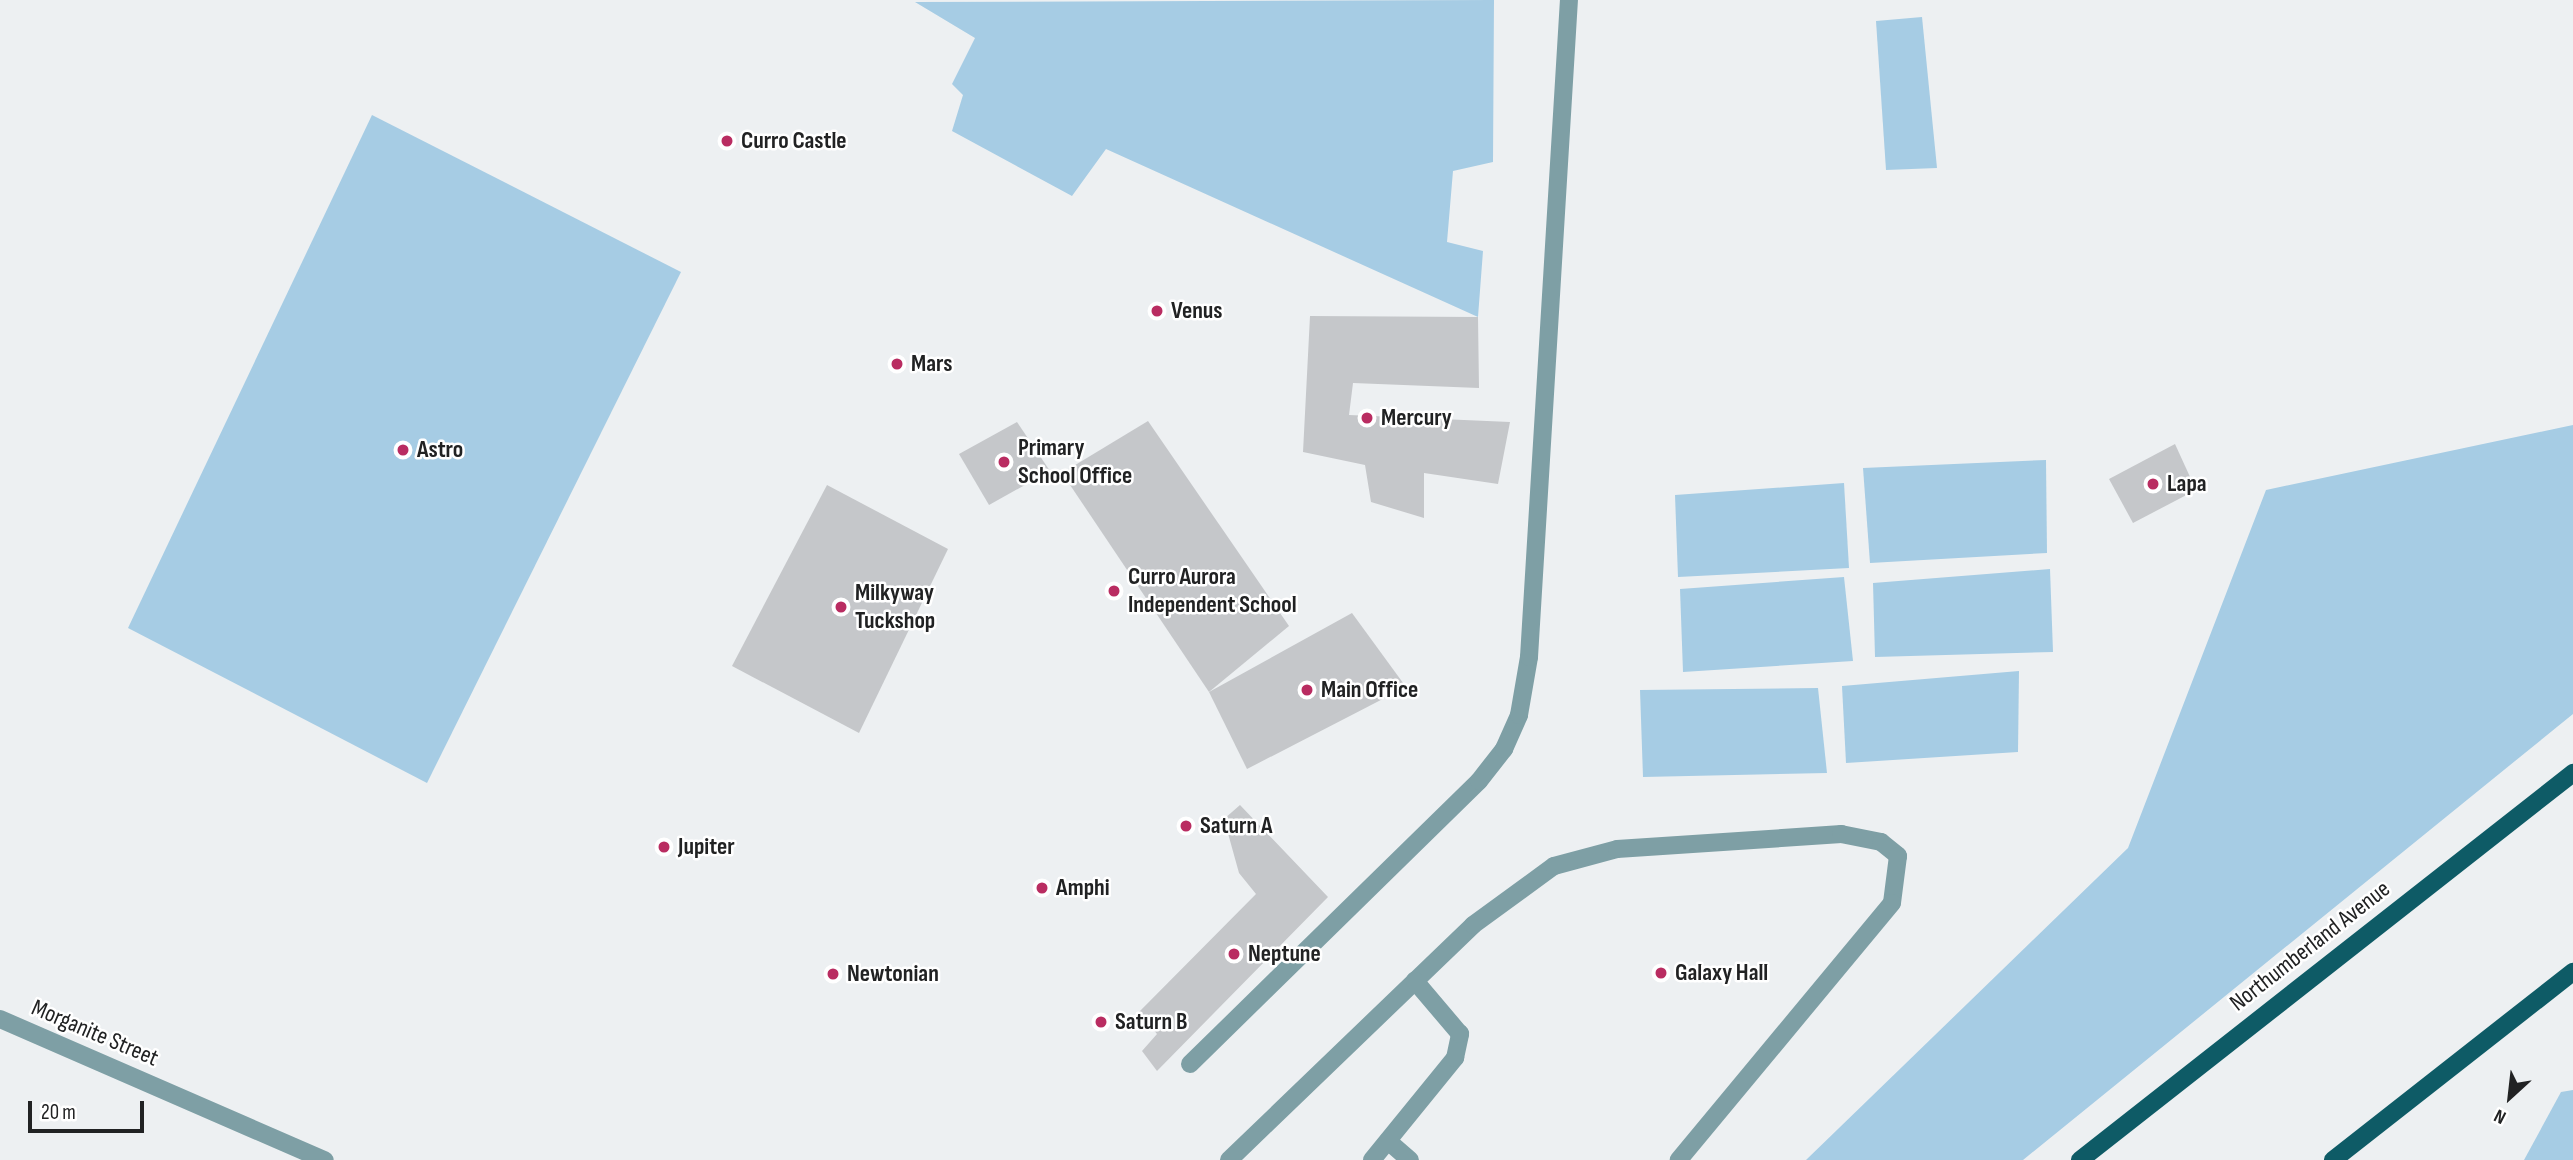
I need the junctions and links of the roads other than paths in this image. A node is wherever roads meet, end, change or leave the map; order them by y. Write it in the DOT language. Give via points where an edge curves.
graph roads {
  1 [pos="1569,0"];
  2 [pos="2573,773"];
  3 [pos="2573,972"];
  4 [pos="1415,981"];
  5 [pos="0,1019"];
  6 [pos="1190,1064"];
  7 [pos="1388,1142"];
  8 [pos="1235,1158"];
  9 [pos="325,1160"];
  10 [pos="1373,1160"];
  11 [pos="1410,1160"];
  12 [pos="1679,1160"];
  13 [pos="2080,1160"];
  14 [pos="2333,1160"];
  1 -- 6 [label="street" via="1529,657 1519,715 1504,749 1479,781"];
  2 -- 13 [label="main road, Northumberland Avenue"];
  3 -- 14 [label="main road"];
  4 -- 7 [label="street" via="1460,1034 1455,1058"];
  4 -- 8 [label="street"];
  4 -- 12 [label="street" via="1521,885 1554,866 1630,848 1842,834 1881,842 1898,856 1892,903"];
  5 -- 9 [label="street, Morganite Street"];
  7 -- 10 [label="street"];
  7 -- 11 [label="street"];
}
